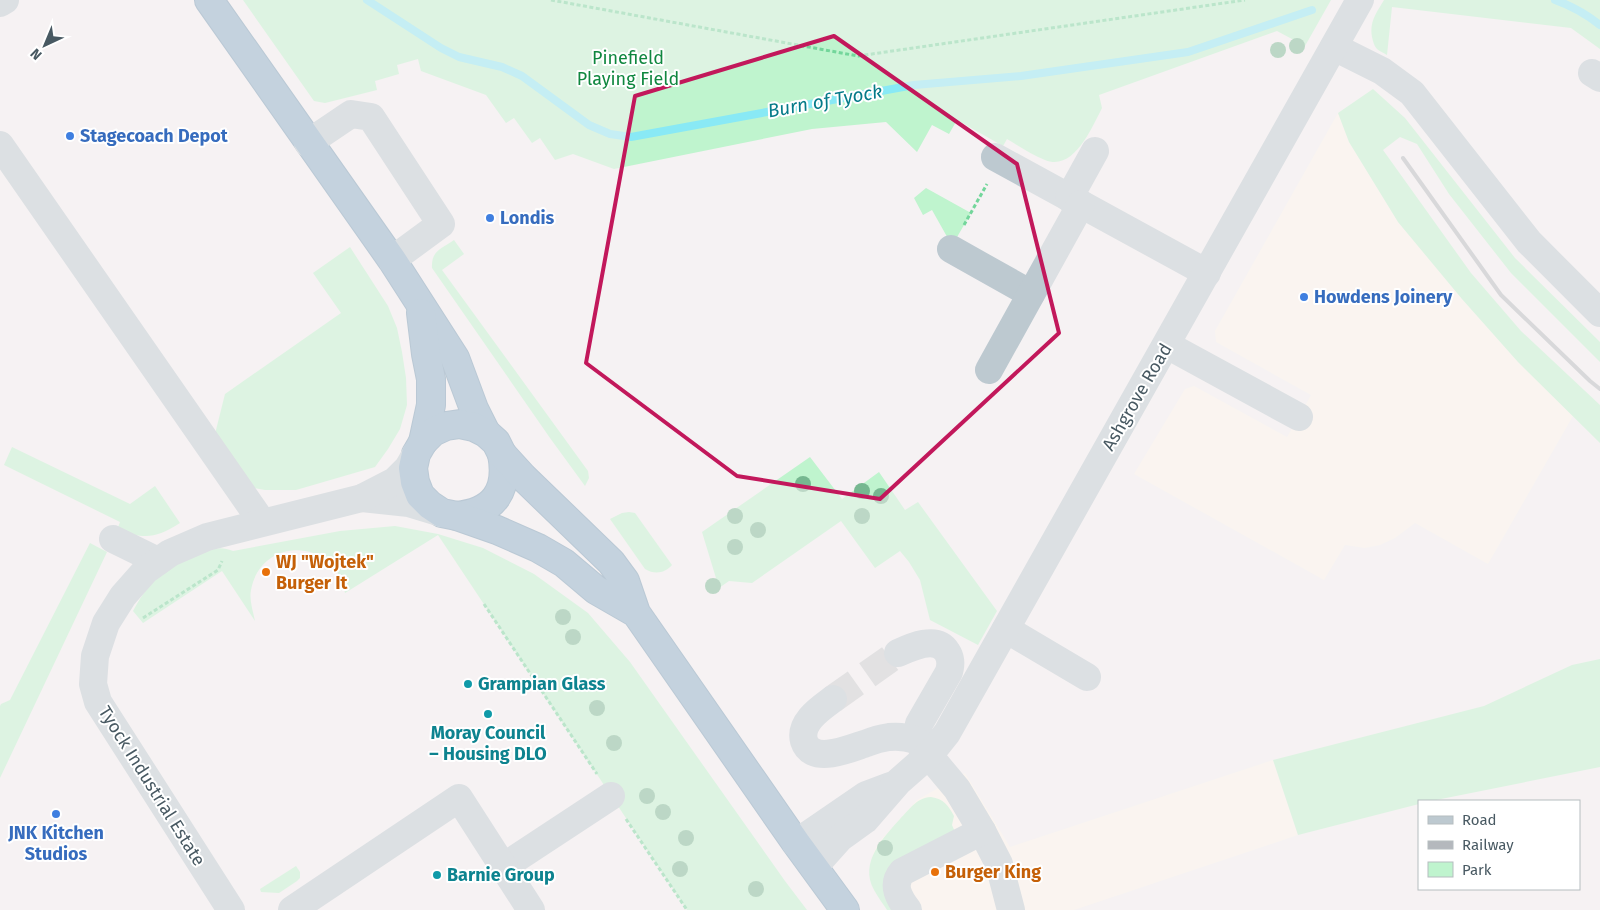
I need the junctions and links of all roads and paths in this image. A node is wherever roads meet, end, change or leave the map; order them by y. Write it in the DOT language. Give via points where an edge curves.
graph roads {
  1 [pos="5,0"];
  2 [pos="209,0"];
  3 [pos="551,0"];
  4 [pos="1245,0"];
  5 [pos="1360,0"];
  6 [pos="0,3"];
  7 [pos="1334,47"];
  8 [pos="308,143"];
  9 [pos="0,145"];
  10 [pos="1095,151"];
  11 [pos="998,159"];
  12 [pos="1075,201"];
  13 [pos="951,249"];
  14 [pos="392,260"];
  15 [pos="1207,273"];
  16 [pos="1031,294"];
  17 [pos="420,306"];
  18 [pos="1600,313"];
  19 [pos="1167,344"];
  20 [pos="989,370"];
  21 [pos="1299,417"];
  22 [pos="494,444"];
  23 [pos="419,448"];
  24 [pos="362,498"];
  25 [pos="450,515"];
  26 [pos="250,525"];
  27 [pos="113,539"];
  28 [pos="158,561"];
  29 [pos="484,604"];
  30 [pos="636,613"];
  31 [pos="140,620"];
  32 [pos="1006,629"];
  33 [pos="898,653"];
  34 [pos="1087,677"];
  35 [pos="833,698"];
  36 [pos="922,747"];
  37 [pos="898,782"];
  38 [pos="611,796"];
  39 [pos="982,831"];
  40 [pos="796,843"];
  41 [pos="503,867"];
  42 [pos="814,867"];
  43 [pos="231,910"];
  44 [pos="292,910"];
  45 [pos="531,910"];
  46 [pos="687,910"];
  47 [pos="845,910"];
  48 [pos="908,910"];
  49 [pos="1011,910"];
  1 -- 6 [label="street"];
  2 -- 8 [label="highway"];
  3 -- 4 [label="path" via="858,56"];
  5 -- 7 [label="street, Ashgrove Road"];
  7 -- 15 [label="street, Ashgrove Road"];
  7 -- 18 [label="street" via="1382,71 1412,93 1529,242"];
  8 -- 14 [label="highway"];
  8 -- 14 [label="street" via="351,114 371,118 441,224"];
  9 -- 26 [label="street"];
  10 -- 12 [label="street"];
  11 -- 12 [label="street"];
  11 -- 13 [label="path"];
  12 -- 15 [label="street"];
  12 -- 16 [label="street"];
  13 -- 16 [label="street"];
  14 -- 17 [label="highway"];
  15 -- 19 [label="street, Ashgrove Road"];
  16 -- 20 [label="street"];
  17 -- 22 [label="highway" via="455,358 474,409"];
  17 -- 23 [label="highway" via="431,380 431,405"];
  19 -- 21 [label="street"];
  19 -- 32 [label="street, Ashgrove Road"];
  22 -- 23 [label="highway" via="474,427 460,424 433,432"];
  22 -- 25 [label="highway" via="505,469 503,484 496,497 486,508 472,515"];
  22 -- 30 [label="highway" via="543,498 611,562 625,581"];
  23 -- 24 [label="street, Tyock Industrial Estate" via="408,468 395,480"];
  23 -- 25 [label="highway" via="413,468 420,495 430,505"];
  24 -- 25 [label="street, Tyock Industrial Estate" via="409,503"];
  24 -- 26 [label="street, Tyock Industrial Estate"];
  25 -- 30 [label="highway" via="538,548 596,590"];
  26 -- 28 [label="street, Tyock Industrial Estate" via="208,537"];
  26 -- 31 [label="path" via="218,570"];
  27 -- 28 [label="street"];
  28 -- 43 [label="street, Tyock Industrial Estate" via="123,596 106,623 95,656 93,684 108,720"];
  29 -- 38 [label="path"];
  30 -- 40 [label="highway"];
  32 -- 34 [label="street"];
  32 -- 36 [label="street, Ashgrove Road" via="947,733"];
  33 -- 36 [label="street" via="930,643 945,649 951,664 919,724"];
  35 -- 36 [label="street" via="805,728 804,742 812,751 819,754 839,752 897,736 906,736"];
  36 -- 37 [label="street, Ashgrove Road"];
  36 -- 39 [label="street" via="957,790"];
  37 -- 40 [label="street, Ashgrove Road" via="866,795"];
  37 -- 42 [label="street, Ashgrove Road" via="865,820 840,838"];
  38 -- 41 [label="street"];
  38 -- 46 [label="path"];
  39 -- 48 [label="street" via="902,872 896,888"];
  39 -- 49 [label="street" via="999,864"];
  40 -- 42 [label="highway"];
  41 -- 44 [label="street" via="459,798"];
  41 -- 45 [label="street"];
  42 -- 47 [label="highway"];
}
